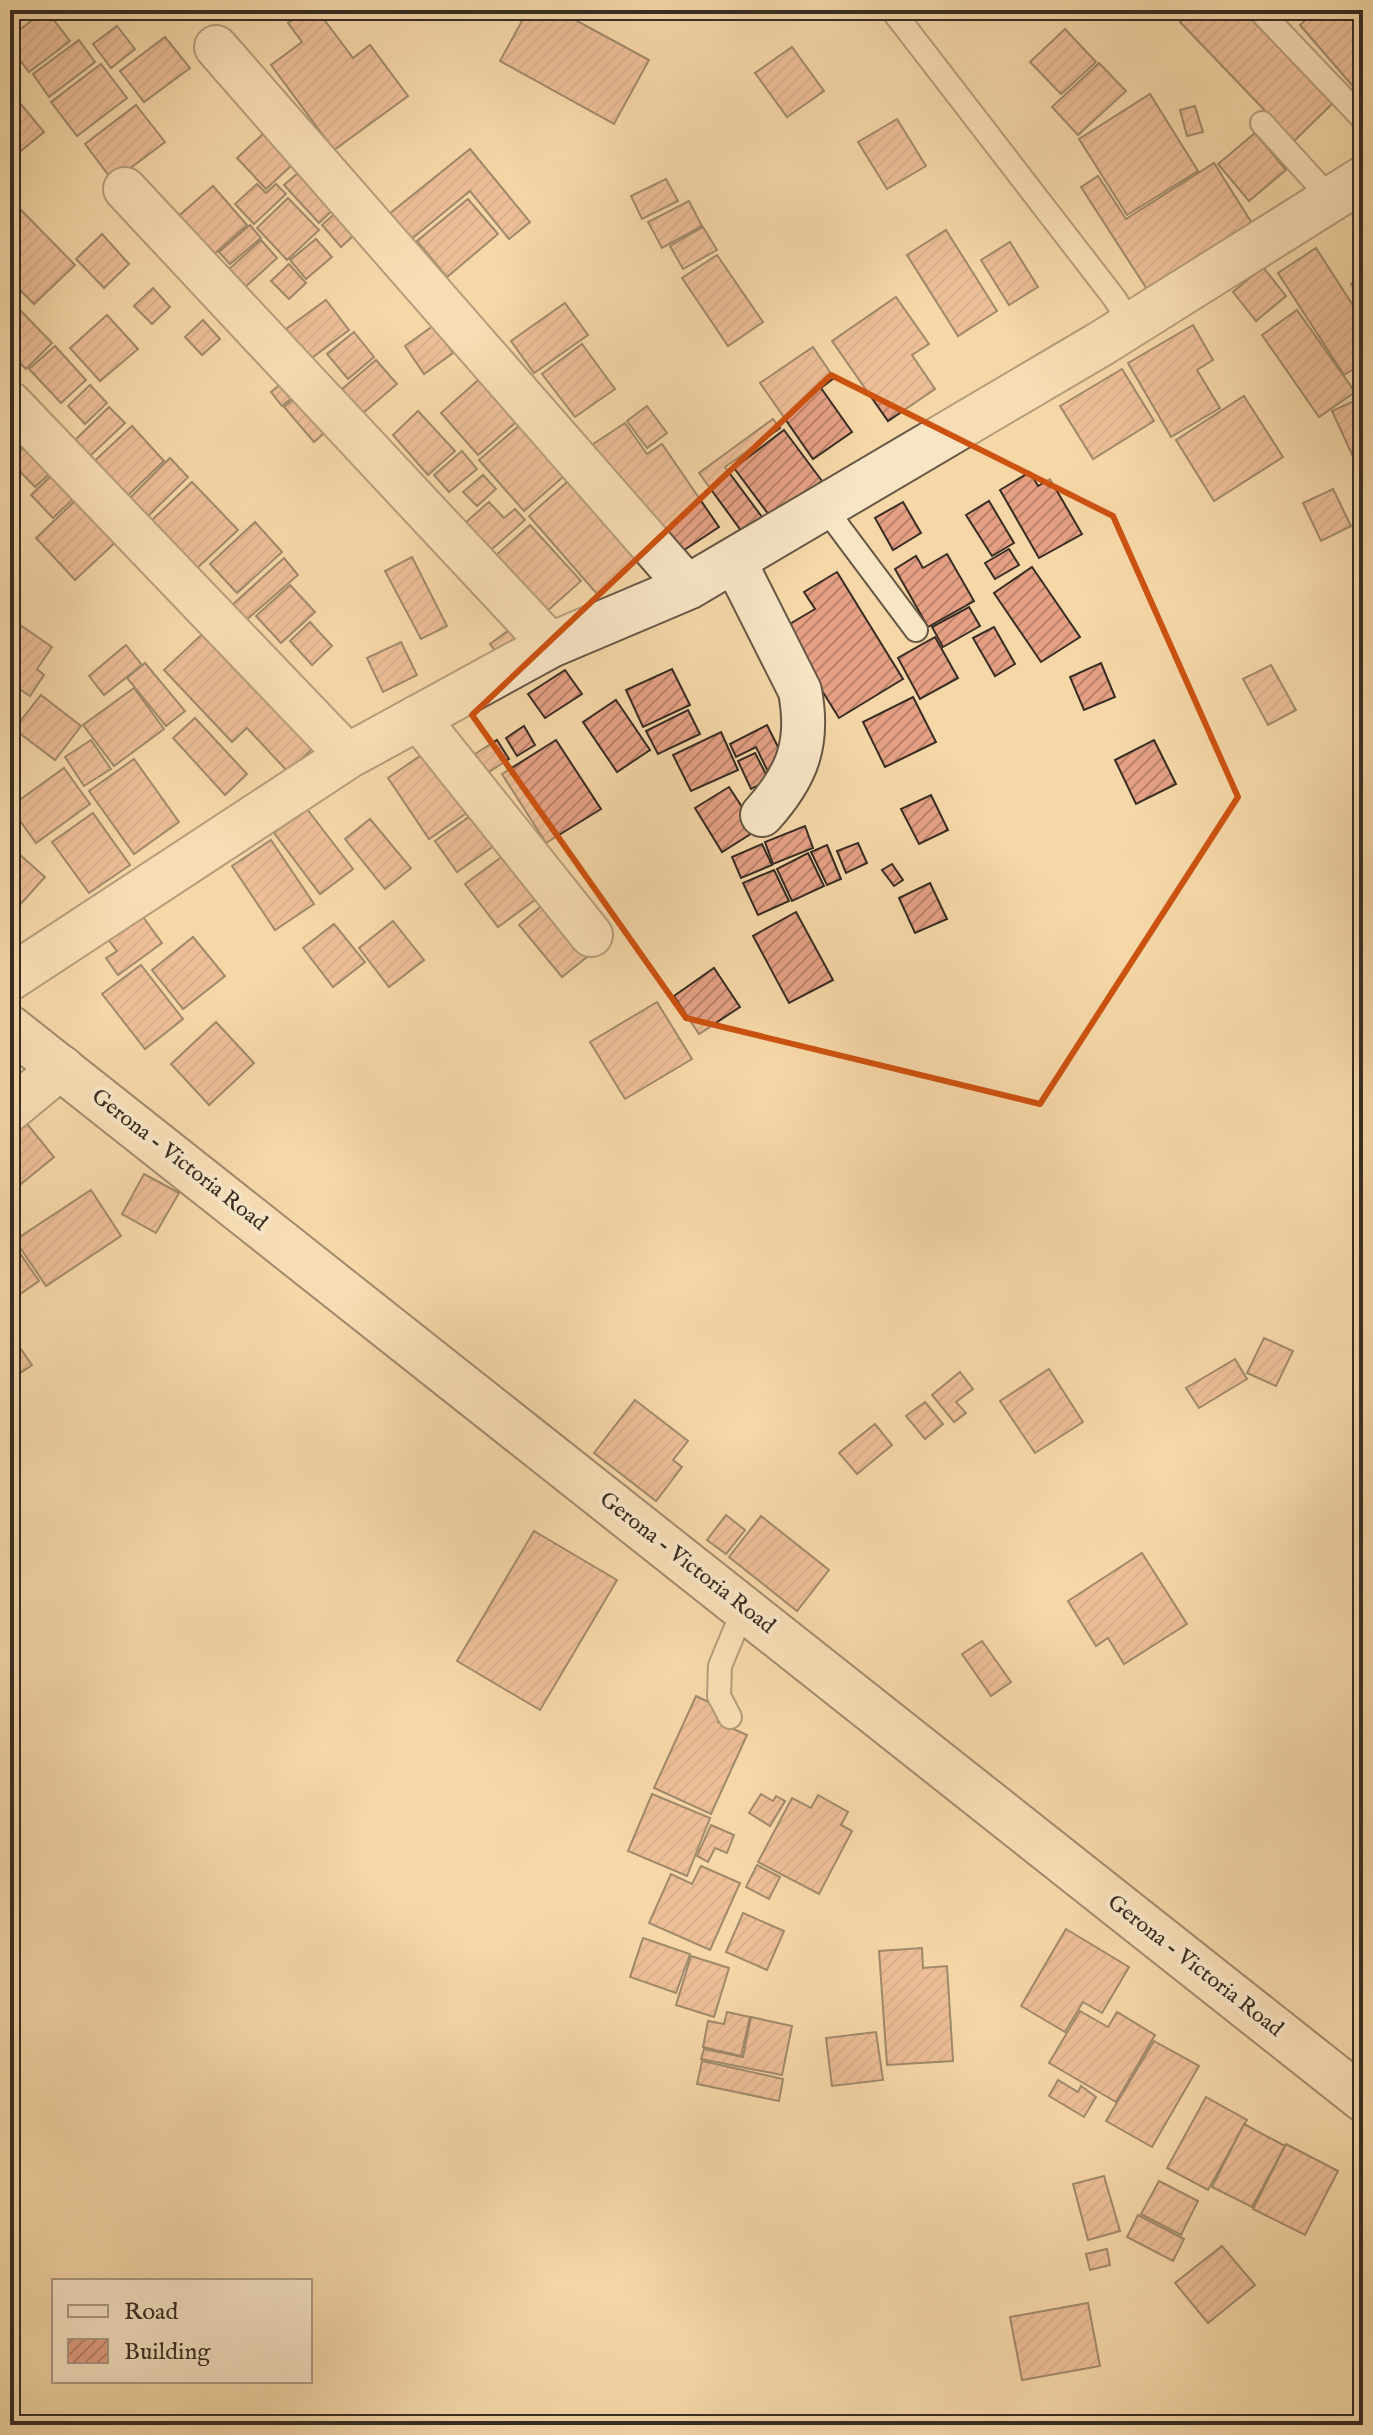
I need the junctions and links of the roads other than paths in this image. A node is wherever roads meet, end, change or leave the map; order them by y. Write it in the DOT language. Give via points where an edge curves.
graph roads {
  1 [pos="892,10"];
  2 [pos="1259,10"];
  3 [pos="216,47"];
  4 [pos="1363,119"];
  5 [pos="1262,123"];
  6 [pos="125,189"];
  7 [pos="1347,189"];
  8 [pos="1131,326"];
  9 [pos="10,403"];
  10 [pos="824,507"];
  11 [pos="734,560"];
  12 [pos="688,587"];
  13 [pos="916,630"];
  14 [pos="551,645"];
  15 [pos="417,717"];
  16 [pos="348,756"];
  17 [pos="762,815"];
  18 [pos="591,935"];
  19 [pos="10,978"];
  20 [pos="10,1028"];
  21 [pos="62,1067"];
  22 [pos="10,1110"];
  23 [pos="744,1608"];
  24 [pos="730,1717"];
  25 [pos="1363,2099"];
  1 -- 8 [label="lane"];
  2 -- 4 [label="lane"];
  3 -- 12 [label="street"];
  5 -- 7 [label="lane"];
  6 -- 14 [label="street"];
  7 -- 8 [label="main road"];
  8 -- 10 [label="main road"];
  9 -- 16 [label="street"];
  10 -- 11 [label="main road"];
  10 -- 13 [label="lane"];
  11 -- 12 [label="main road"];
  11 -- 17 [label="street" via="800,691 804,711 803,741 792,777"];
  12 -- 14 [label="main road"];
  14 -- 15 [label="main road"];
  15 -- 16 [label="main road"];
  15 -- 18 [label="street"];
  16 -- 19 [label="main road"];
  20 -- 21 [label="main road, Gerona - Victoria Road"];
  21 -- 22 [label="street"];
  21 -- 23 [label="main road, Gerona - Victoria Road"];
  23 -- 24 [label="lane" via="720,1666 719,1696"];
  23 -- 25 [label="main road, Gerona - Victoria Road"];
}
